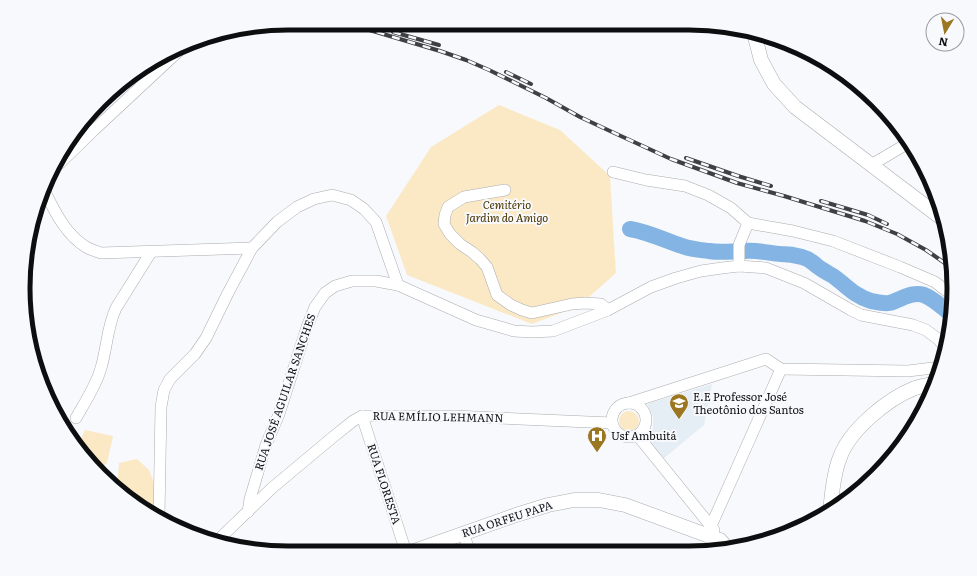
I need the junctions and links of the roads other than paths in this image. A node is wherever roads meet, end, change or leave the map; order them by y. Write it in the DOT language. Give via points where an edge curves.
graph roads {
  1 [pos="756,39"];
  2 [pos="170,59"];
  3 [pos="904,145"];
  4 [pos="66,157"];
  5 [pos="871,165"];
  6 [pos="613,172"];
  7 [pos="505,190"];
  8 [pos="47,196"];
  9 [pos="936,214"];
  10 [pos="748,223"];
  11 [pos="252,248"];
  12 [pos="151,252"];
  13 [pos="739,256"];
  14 [pos="398,285"];
  15 [pos="947,291"];
  16 [pos="608,310"];
  17 [pos="941,342"];
  18 [pos="934,368"];
  19 [pos="781,369"];
  20 [pos="927,386"];
  21 [pos="644,402"];
  22 [pos="362,416"];
  23 [pos="76,418"];
  24 [pos="612,423"];
  25 [pos="638,436"];
  26 [pos="831,504"];
  27 [pos="159,511"];
  28 [pos="248,512"];
  29 [pos="711,526"];
  30 [pos="463,533"];
  31 [pos="221,537"];
  32 [pos="723,544"];
  33 [pos="404,546"];
  34 [pos="427,546"];
  35 [pos="468,546"];
  1 -- 5 [label="main road" via="761,60 774,84 795,107"];
  2 -- 4 [label="street"];
  3 -- 5 [label="street"];
  5 -- 9 [label="main road"];
  6 -- 10 [label="street" via="685,186 731,208"];
  7 -- 16 [label="street" via="464,197 448,207 444,224 460,244 487,267 497,295 511,305 532,313 586,302 601,304"];
  8 -- 12 [label="street" via="57,216 80,244 101,253"];
  10 -- 13 [label="street"];
  10 -- 15 [label="street" via="833,241 935,282"];
  11 -- 12 [label="street"];
  11 -- 14 [label="street" via="296,207 314,199 332,196 351,200 376,222"];
  11 -- 27 [label="street" via="206,338 195,354 170,379 164,390 161,407"];
  12 -- 23 [label="street" via="112,316 101,369"];
  13 -- 16 [label="street, RUA JOSÉ AGUILAR SANCHES" via="722,268 701,271 651,287"];
  13 -- 17 [label="street, RUA JOSÉ AGUILAR SANCHES" via="804,283 861,315 913,325 926,330"];
  14 -- 16 [label="street, RUA JOSÉ AGUILAR SANCHES" via="476,320 514,330 553,331"];
  14 -- 28 [label="street, RUA JOSÉ AGUILAR SANCHES" via="376,281 352,281 335,286 325,293 315,307 266,445"];
  18 -- 19 [label="street" via="908,371"];
  19 -- 21 [label="street" via="766,359"];
  19 -- 29 [label="street"];
  20 -- 26 [label="main road" via="904,393 857,430 839,459"];
  21 -- 24 [label="street" via="618,406 612,416"];
  21 -- 25 [label="street" via="646,424"];
  22 -- 24 [label="street, RUA EMÍLIO LEHMANN" via="454,416"];
  22 -- 28 [label="street, RUA EMÍLIO LEHMANN" via="333,436"];
  22 -- 33 [label="street, RUA FLORESTA"];
  24 -- 25 [label="street" via="620,436"];
  25 -- 29 [label="street"];
  28 -- 31 [label="street, RUA EMÍLIO LEHMANN"];
  29 -- 32 [label="street"];
  30 -- 32 [label="main road, RUA ORFEU PAPA" via="548,505 574,500 599,500 625,505"];
  30 -- 34 [label="main road, RUA ORFEU PAPA"];
  30 -- 35 [label="street"];
}
